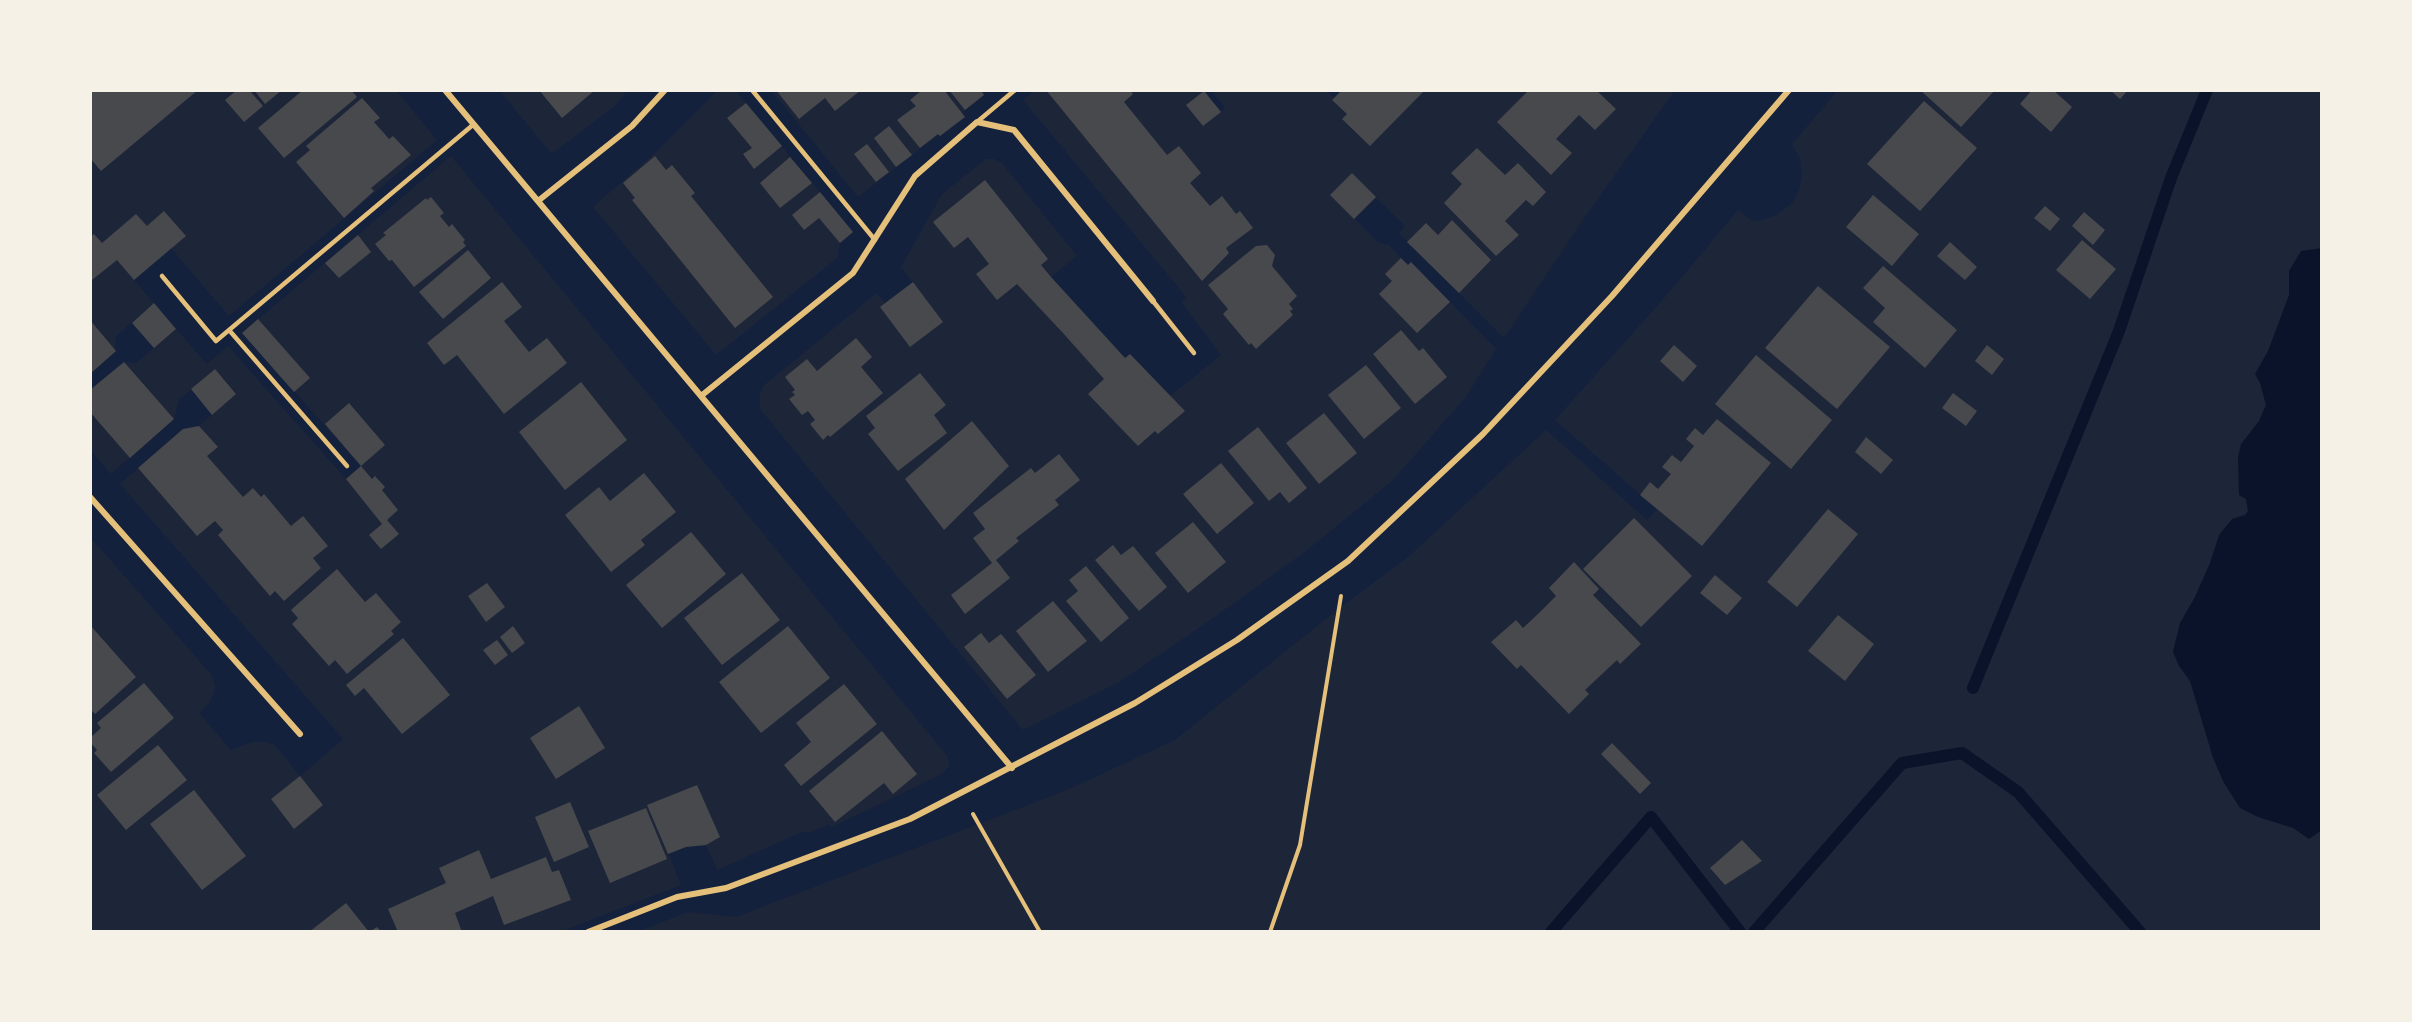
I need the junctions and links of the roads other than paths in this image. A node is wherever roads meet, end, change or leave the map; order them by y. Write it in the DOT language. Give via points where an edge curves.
graph roads {
  1 [pos="446,90"];
  2 [pos="664,90"];
  3 [pos="752,90"];
  4 [pos="1015,90"];
  5 [pos="1789,90"];
  6 [pos="977,122"];
  7 [pos="474,124"];
  8 [pos="538,201"];
  9 [pos="874,240"];
  10 [pos="162,276"];
  11 [pos="1153,302"];
  12 [pos="229,330"];
  13 [pos="1194,353"];
  14 [pos="701,396"];
  15 [pos="346,466"];
  16 [pos="90,497"];
  17 [pos="300,734"];
  18 [pos="1012,768"];
  19 [pos="588,932"];
  1 -- 7 [label="street"];
  2 -- 8 [label="street" via="632,126"];
  3 -- 9 [label="lane"];
  4 -- 6 [label="lane"];
  5 -- 18 [label="street" via="1612,296 1483,434 1347,561 1218,652 1135,703"];
  6 -- 9 [label="street" via="915,176"];
  6 -- 11 [label="street" via="1014,130"];
  7 -- 8 [label="street"];
  7 -- 12 [label="lane"];
  8 -- 14 [label="street"];
  9 -- 14 [label="street" via="853,273"];
  10 -- 12 [label="lane" via="216,341"];
  11 -- 13 [label="lane"];
  12 -- 15 [label="lane"];
  14 -- 18 [label="street"];
  16 -- 17 [label="street"];
  18 -- 19 [label="street" via="910,819 726,888 677,897"];
}
